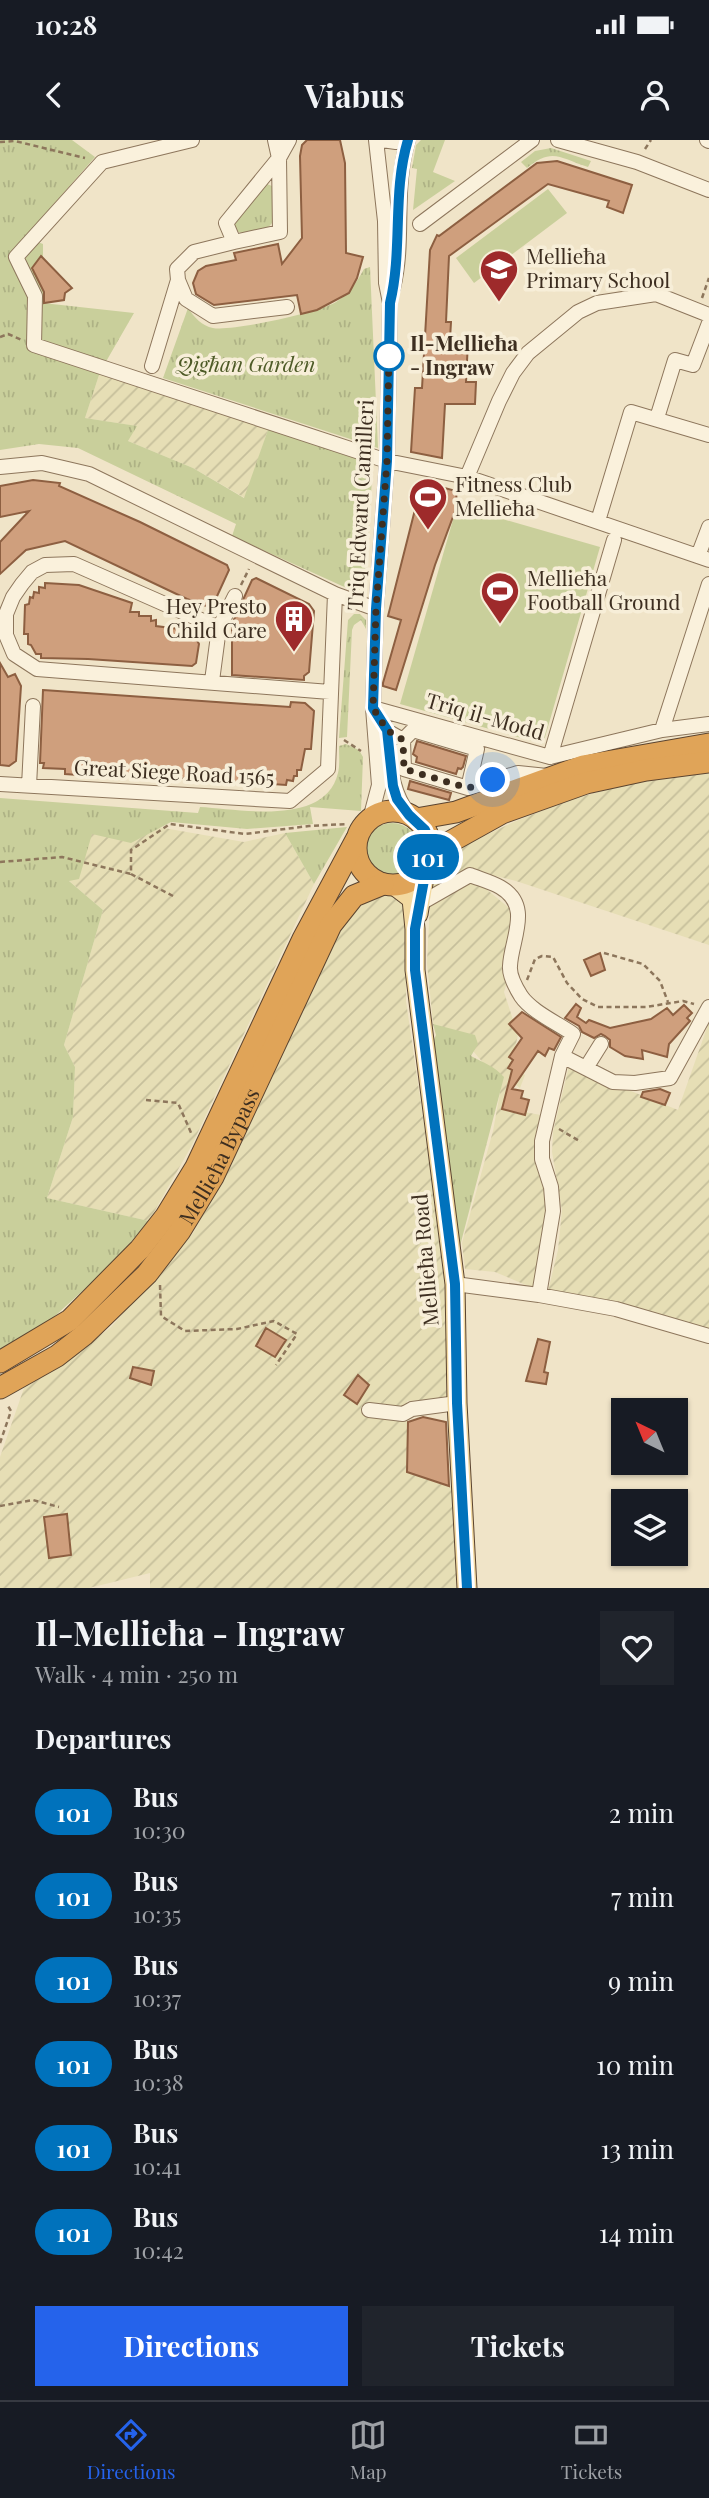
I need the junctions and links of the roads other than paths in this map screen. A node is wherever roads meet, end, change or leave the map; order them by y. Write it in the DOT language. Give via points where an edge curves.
graph roads {
  1 [pos="192,140"];
  2 [pos="275,140"];
  3 [pos="289,140"];
  4 [pos="376,140"];
  5 [pos="382,140"];
  6 [pos="406,140"];
  7 [pos="532,140"];
  8 [pos="558,140"];
  9 [pos="145,146"];
  10 [pos="279,158"];
  11 [pos="709,190"];
  12 [pos="420,224"];
  13 [pos="234,242"];
  14 [pos="178,280"];
  15 [pos="390,303"];
  16 [pos="288,307"];
  17 [pos="703,313"];
  18 [pos="709,323"];
  19 [pos="152,366"];
  20 [pos="657,418"];
  21 [pos="709,435"];
  22 [pos="387,461"];
  23 [pos="0,467"];
  24 [pos="467,477"];
  25 [pos="598,521"];
  26 [pos="709,527"];
  27 [pos="614,540"];
  28 [pos="704,558"];
  29 [pos="709,584"];
  30 [pos="335,594"];
  31 [pos="235,596"];
  32 [pos="376,609"];
  33 [pos="219,628"];
  34 [pos="212,681"];
  35 [pos="330,692"];
  36 [pos="33,706"];
  37 [pos="373,708"];
  38 [pos="709,724"];
  39 [pos="387,730"];
  40 [pos="662,730"];
  41 [pos="403,740"];
  42 [pos="709,744"];
  43 [pos="709,761"];
  44 [pos="549,767"];
  45 [pos="0,784"];
  46 [pos="29,786"];
  47 [pos="468,788"];
  48 [pos="413,817"];
  49 [pos="364,828"];
  50 [pos="428,859"];
  51 [pos="389,885"];
  52 [pos="421,903"];
  53 [pos="415,929"];
  54 [pos="709,1008"];
  55 [pos="601,1044"];
  56 [pos="562,1056"];
  57 [pos="586,1068"];
  58 [pos="613,1082"];
  59 [pos="640,1092"];
  60 [pos="455,1284"];
  61 [pos="539,1295"];
  62 [pos="709,1336"];
  63 [pos="0,1362"];
  64 [pos="3,1395"];
  65 [pos="457,1403"];
  66 [pos="369,1410"];
  67 [pos="467,1588"];
  1 -- 9 [label="street"];
  2 -- 10 [label="street"];
  3 -- 10 [label="street"];
  4 -- 15 [label="street, Triq Edward Camilleri"];
  5 -- 6 [label="street"];
  6 -- 15 [label="street, Triq Edward Camilleri"];
  7 -- 12 [label="street"];
  8 -- 11 [label="street" via="637,162"];
  9 -- 22 [label="street" via="102,162 16,257 35,296 34,345"];
  10 -- 13 [label="street" via="226,223"];
  10 -- 13 [label="street" via="280,232"];
  13 -- 14 [label="street" via="194,252 177,269"];
  14 -- 16 [label="street" via="186,299 213,316"];
  14 -- 19 [label="street"];
  15 -- 22 [label="street, Triq Edward Camilleri"];
  17 -- 24 [label="street" via="656,295 597,303 578,312 528,353 513,373"];
  18 -- 20 [label="street" via="693,365 675,360"];
  20 -- 21 [label="street"];
  20 -- 25 [label="street" via="631,412"];
  22 -- 24 [label="street"];
  22 -- 32 [label="street, Triq Edward Camilleri"];
  23 -- 30 [label="street" via="42,463 89,474"];
  24 -- 25 [label="street"];
  25 -- 28 [label="street"];
  26 -- 28 [label="street"];
  27 -- 44 [label="street"];
  29 -- 40 [label="street"];
  30 -- 32 [label="street"];
  30 -- 35 [label="street, Great Siege Road 1565"];
  31 -- 33 [label="street"];
  32 -- 37 [label="street, Triq Edward Camilleri"];
  33 -- 34 [label="street"];
  33 -- 34 [label="street" via="74,564 45,565 32,572 6,614 6,635 14,653 37,669"];
  34 -- 35 [label="street"];
  35 -- 46 [label="street, Great Siege Road 1565" via="328,769 290,801"];
  36 -- 46 [label="street"];
  37 -- 39 [label="street"];
  37 -- 44 [label="street, Triq il-Modd"];
  37 -- 49 [label="street, Triq Edward Camilleri" via="379,785"];
  38 -- 40 [label="street, Triq il-Modd"];
  39 -- 41 [label="street"];
  39 -- 48 [label="street" via="393,786 397,799"];
  40 -- 44 [label="street, Triq il-Modd"];
  41 -- 47 [label="street" via="404,769"];
  41 -- 47 [label="street" via="413,730 477,749"];
  42 -- 44 [label="highway"];
  43 -- 50 [label="highway" via="586,783 502,813"];
  44 -- 47 [label="street"];
  44 -- 48 [label="highway" via="456,812"];
  45 -- 46 [label="street, Great Siege Road 1565"];
  48 -- 49 [label="highway" via="384,812"];
  48 -- 50 [label="highway" via="429,839"];
  49 -- 51 [label="highway" via="356,855 360,867 369,877"];
  49 -- 63 [label="highway, Mellieħa Bypass" via="303,939 202,1154 166,1216 70,1320"];
  50 -- 51 [label="highway" via="418,875"];
  50 -- 52 [label="main road, Mellieħa Road"];
  51 -- 53 [label="main road, Mellieħa Road" via="412,899"];
  51 -- 64 [label="highway, Mellieħa Bypass" via="354,897 331,925 213,1177 180,1231 147,1273 84,1335"];
  52 -- 53 [label="main road, Mellieħa Road"];
  52 -- 56 [label="street" via="470,875 506,891 519,917 509,969 528,1004 573,1034"];
  53 -- 60 [label="main road, Mellieħa Road" via="415,970"];
  54 -- 58 [label="street" via="670,1078"];
  55 -- 57 [label="street"];
  56 -- 57 [label="street"];
  56 -- 61 [label="street" via="541,1140 553,1211"];
  57 -- 58 [label="street"];
  58 -- 59 [label="street"];
  60 -- 61 [label="street"];
  60 -- 65 [label="main road, Mellieħa Road"];
  61 -- 62 [label="street" via="615,1309"];
  65 -- 66 [label="street" via="403,1414"];
  65 -- 67 [label="main road, Mellieħa Road"];
}
